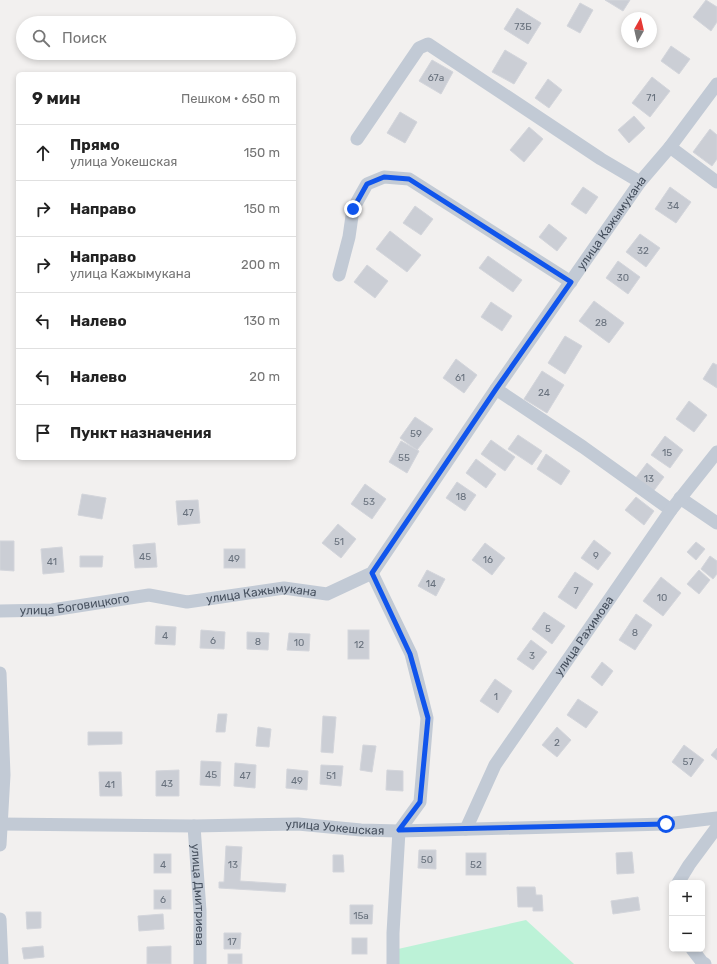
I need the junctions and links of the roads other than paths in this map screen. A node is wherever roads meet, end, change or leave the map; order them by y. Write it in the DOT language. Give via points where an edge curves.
graph roads {
  1 [pos="717,84"];
  2 [pos="357,140"];
  3 [pos="670,148"];
  4 [pos="640,182"];
  5 [pos="717,182"];
  6 [pos="338,275"];
  7 [pos="571,282"];
  8 [pos="496,389"];
  9 [pos="717,452"];
  10 [pos="680,498"];
  11 [pos="672,510"];
  12 [pos="717,523"];
  13 [pos="372,573"];
  14 [pos="149,595"];
  15 [pos="0,611"];
  16 [pos="0,673"];
  17 [pos="717,818"];
  18 [pos="1,824"];
  19 [pos="194,826"];
  20 [pos="717,827"];
  21 [pos="466,829"];
  22 [pos="399,830"];
  23 [pos="0,845"];
  24 [pos="680,880"];
  25 [pos="0,919"];
  26 [pos="695,952"];
  27 [pos="2,964"];
  28 [pos="200,964"];
  29 [pos="393,964"];
  30 [pos="705,964"];
  1 -- 3 [label="street, улица Кажымукана"];
  2 -- 4 [label="street" via="419,48 428,44 601,160"];
  3 -- 4 [label="street, улица Кажымукана"];
  3 -- 5 [label="street"];
  4 -- 7 [label="street, улица Кажымукана"];
  6 -- 7 [label="street" via="349,237 353,209 367,184 384,177 409,179"];
  7 -- 8 [label="street, улица Кажымукана"];
  8 -- 11 [label="street"];
  8 -- 13 [label="street, улица Кажымукана"];
  9 -- 10 [label="street, улица Рахимова"];
  10 -- 11 [label="street, улица Рахимова"];
  10 -- 12 [label="street"];
  11 -- 21 [label="street, улица Рахимова" via="496,765"];
  13 -- 14 [label="street, улица Кажымукана" via="327,594 284,588 186,602"];
  13 -- 22 [label="street" via="410,654 428,718 420,802"];
  14 -- 15 [label="street, улица Боговицкого" via="52,610"];
  16 -- 18 [label="street" via="4,775"];
  17 -- 21 [label="street, улица Уокешская" via="666,824"];
  18 -- 19 [label="street, улица Уокешская"];
  18 -- 23 [label="street"];
  19 -- 22 [label="street, улица Уокешская" via="298,824 361,830"];
  19 -- 28 [label="street, улица Дмитриева" via="200,911"];
  20 -- 24 [label="street"];
  21 -- 22 [label="street, улица Уокешская"];
  22 -- 29 [label="street"];
  25 -- 27 [label="street"];
  26 -- 30 [label="street"];
}
